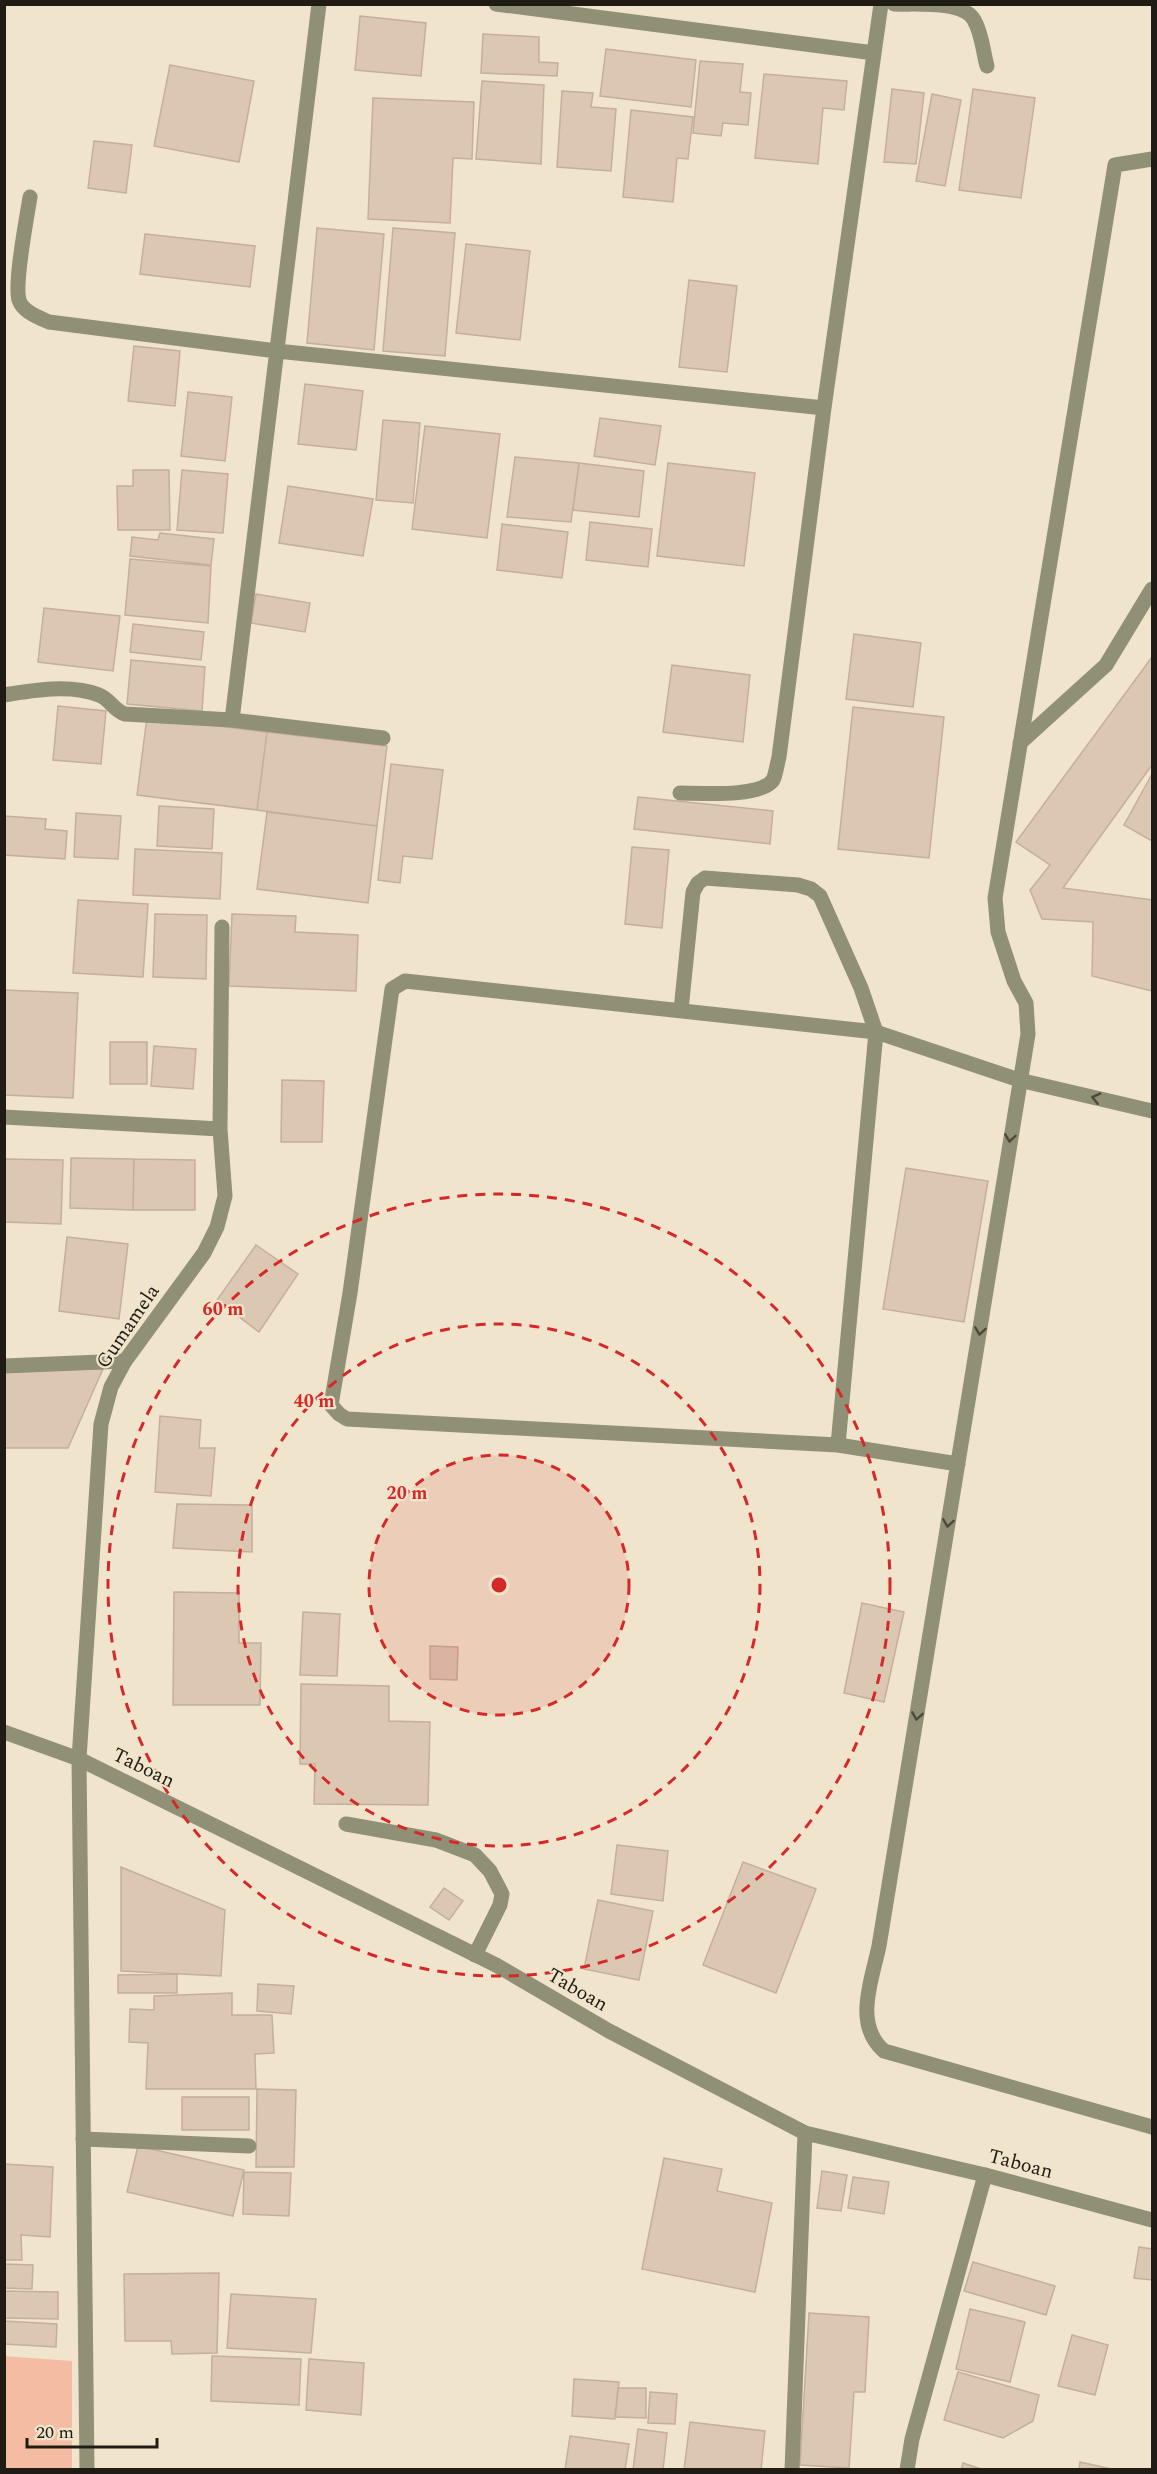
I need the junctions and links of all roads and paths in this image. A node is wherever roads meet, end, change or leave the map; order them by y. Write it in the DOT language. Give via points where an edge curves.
graph roads {
  1 [pos="319,4"];
  2 [pos="496,4"];
  3 [pos="881,4"];
  4 [pos="894,4"];
  5 [pos="874,53"];
  6 [pos="987,66"];
  7 [pos="1152,159"];
  8 [pos="30,197"];
  9 [pos="276,351"];
  10 [pos="824,408"];
  11 [pos="1152,590"];
  12 [pos="4,696"];
  13 [pos="232,720"];
  14 [pos="383,738"];
  15 [pos="1020,742"];
  16 [pos="680,793"];
  17 [pos="222,927"];
  18 [pos="681,1010"];
  19 [pos="876,1032"];
  20 [pos="1019,1080"];
  21 [pos="1152,1111"];
  22 [pos="4,1117"];
  23 [pos="219,1129"];
  24 [pos="125,1361"];
  25 [pos="4,1366"];
  26 [pos="838,1445"];
  27 [pos="958,1464"];
  28 [pos="4,1732"];
  29 [pos="79,1759"];
  30 [pos="346,1824"];
  31 [pos="475,1955"];
  32 [pos="1152,2127"];
  33 [pos="805,2133"];
  34 [pos="83,2139"];
  35 [pos="249,2146"];
  36 [pos="985,2175"];
  37 [pos="1152,2220"];
  38 [pos="87,2469"];
  39 [pos="792,2469"];
  40 [pos="907,2469"];
  1 -- 9 [label="street"];
  2 -- 5 [label="street"];
  3 -- 5 [label="street"];
  4 -- 6 [label="street" via="963,9 974,19"];
  5 -- 10 [label="street"];
  7 -- 15 [label="street" via="1115,165"];
  8 -- 9 [label="street" via="19,301 35,316 48,322"];
  9 -- 10 [label="street"];
  9 -- 13 [label="street"];
  10 -- 16 [label="street" via="773,779 764,787 747,792"];
  11 -- 15 [label="street" via="1106,665"];
  12 -- 13 [label="street" via="54,689 88,691 102,696 125,714"];
  13 -- 14 [label="street"];
  15 -- 20 [label="street" via="995,898 998,932 1014,981 1026,1003 1028,1034"];
  17 -- 23 [label="street, Gumamela"];
  18 -- 19 [label="street"];
  18 -- 19 [label="street" via="693,892 698,883 705,878 798,885 811,889 826,906"];
  18 -- 26 [label="street" via="405,981 392,989 331,1405 347,1419"];
  19 -- 20 [label="street"];
  19 -- 26 [label="street"];
  21 -- 20 [label="street, one-way"];
  20 -- 27 [label="street, one-way"];
  22 -- 23 [label="street"];
  23 -- 24 [label="street, Gumamela" via="225,1196 217,1227 204,1253"];
  24 -- 25 [label="street"];
  24 -- 29 [label="street, Gumamela" via="111,1387 100,1424"];
  26 -- 27 [label="street"];
  27 -- 32 [label="street, one-way" via="881,1935 865,2011 867,2022 876,2044 884,2051"];
  28 -- 29 [label="street, Taboan"];
  29 -- 31 [label="street, Taboan"];
  29 -- 34 [label="street, Gumamela"];
  30 -- 31 [label="street" via="436,1840 475,1855 490,1871 502,1894"];
  31 -- 33 [label="street, Taboan" via="609,2031"];
  33 -- 36 [label="street, Taboan"];
  33 -- 39 [label="street"];
  34 -- 35 [label="street"];
  34 -- 38 [label="street, Gumamela"];
  36 -- 37 [label="street, Taboan"];
  36 -- 40 [label="street"];
}
